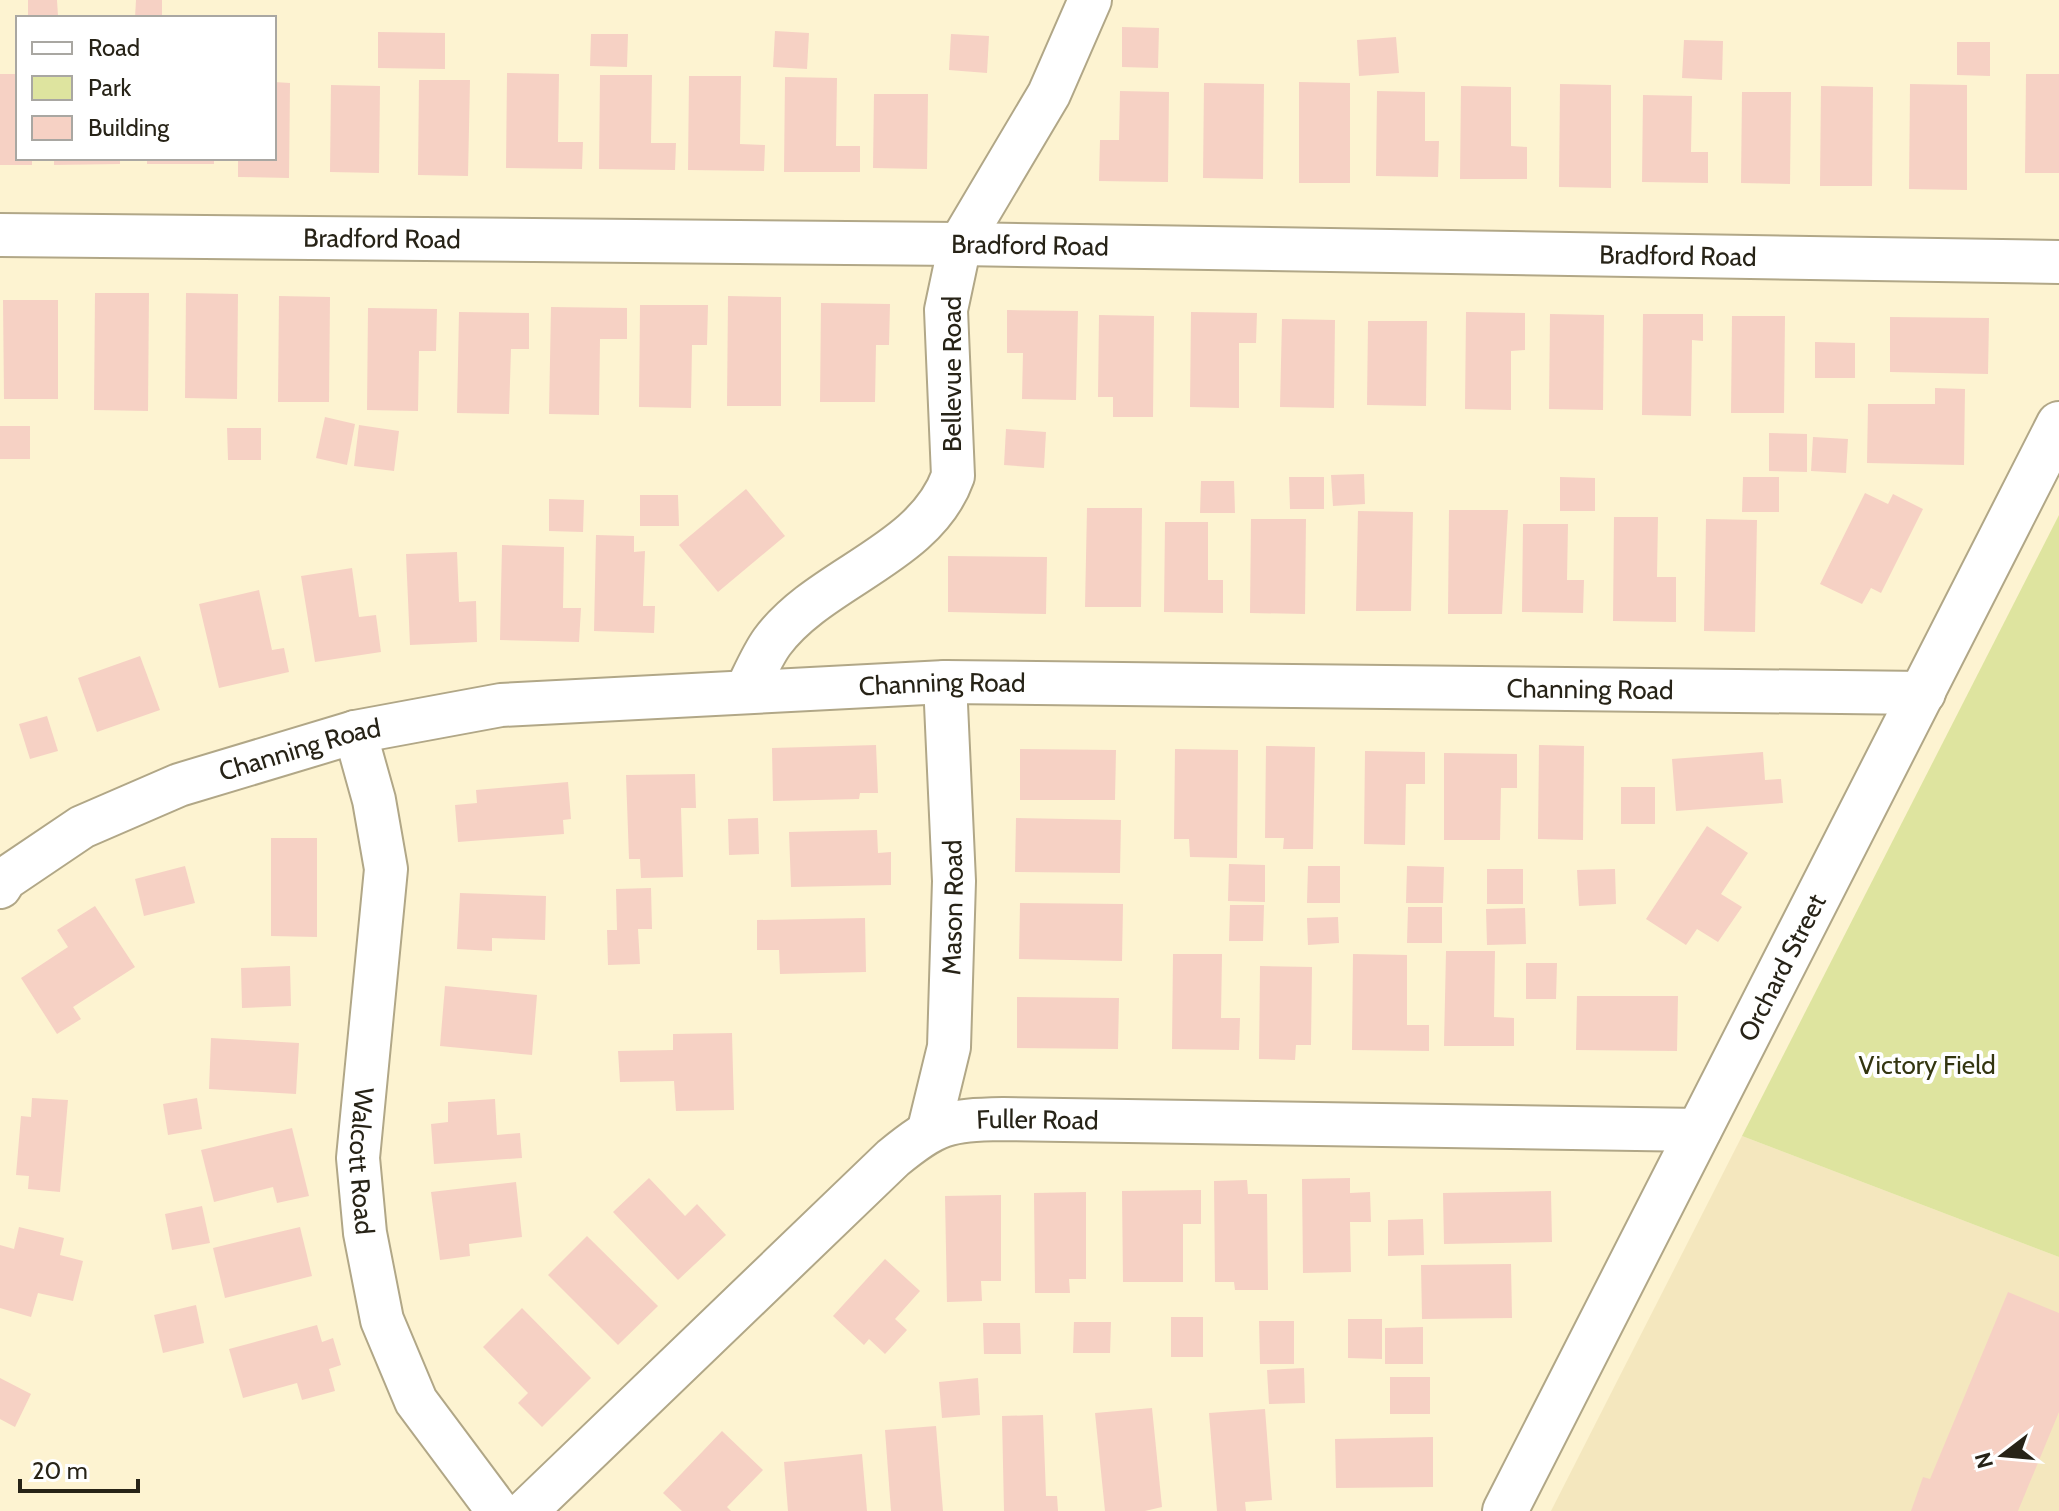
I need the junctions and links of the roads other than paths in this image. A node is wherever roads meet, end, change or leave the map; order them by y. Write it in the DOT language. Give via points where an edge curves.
graph roads {
  1 [pos="1090,0"];
  2 [pos="0,235"];
  3 [pos="960,244"];
  4 [pos="2059,262"];
  5 [pos="2059,424"];
  6 [pos="945,682"];
  7 [pos="746,691"];
  8 [pos="1924,693"];
  9 [pos="355,732"];
  10 [pos="0,887"];
  11 [pos="929,1129"];
  12 [pos="1700,1130"];
  13 [pos="498,1511"];
  14 [pos="526,1511"];
  15 [pos="1505,1511"];
  1 -- 3 [label="street, Bellevue Road" via="1049,94"];
  2 -- 3 [label="street, Bradford Road"];
  3 -- 4 [label="street, Bradford Road"];
  3 -- 7 [label="street, Bellevue Road" via="946,310 953,476 945,500 772,641"];
  5 -- 8 [label="main road, Orchard Street"];
  6 -- 7 [label="street, Channing Road"];
  6 -- 8 [label="street, Channing Road"];
  6 -- 11 [label="street, Mason Road" via="954,881 949,1047"];
  7 -- 9 [label="street, Channing Road" via="501,705"];
  8 -- 12 [label="main road, Orchard Street"];
  9 -- 10 [label="street, Channing Road" via="179,785 82,827"];
  9 -- 13 [label="street, Walcott Road" via="386,869 358,1158 365,1233 382,1320 416,1401"];
  11 -- 12 [label="street, Fuller Road" via="1003,1119"];
  11 -- 14 [label="street, Fuller Road"];
  12 -- 15 [label="main road, Orchard Street"];
}
